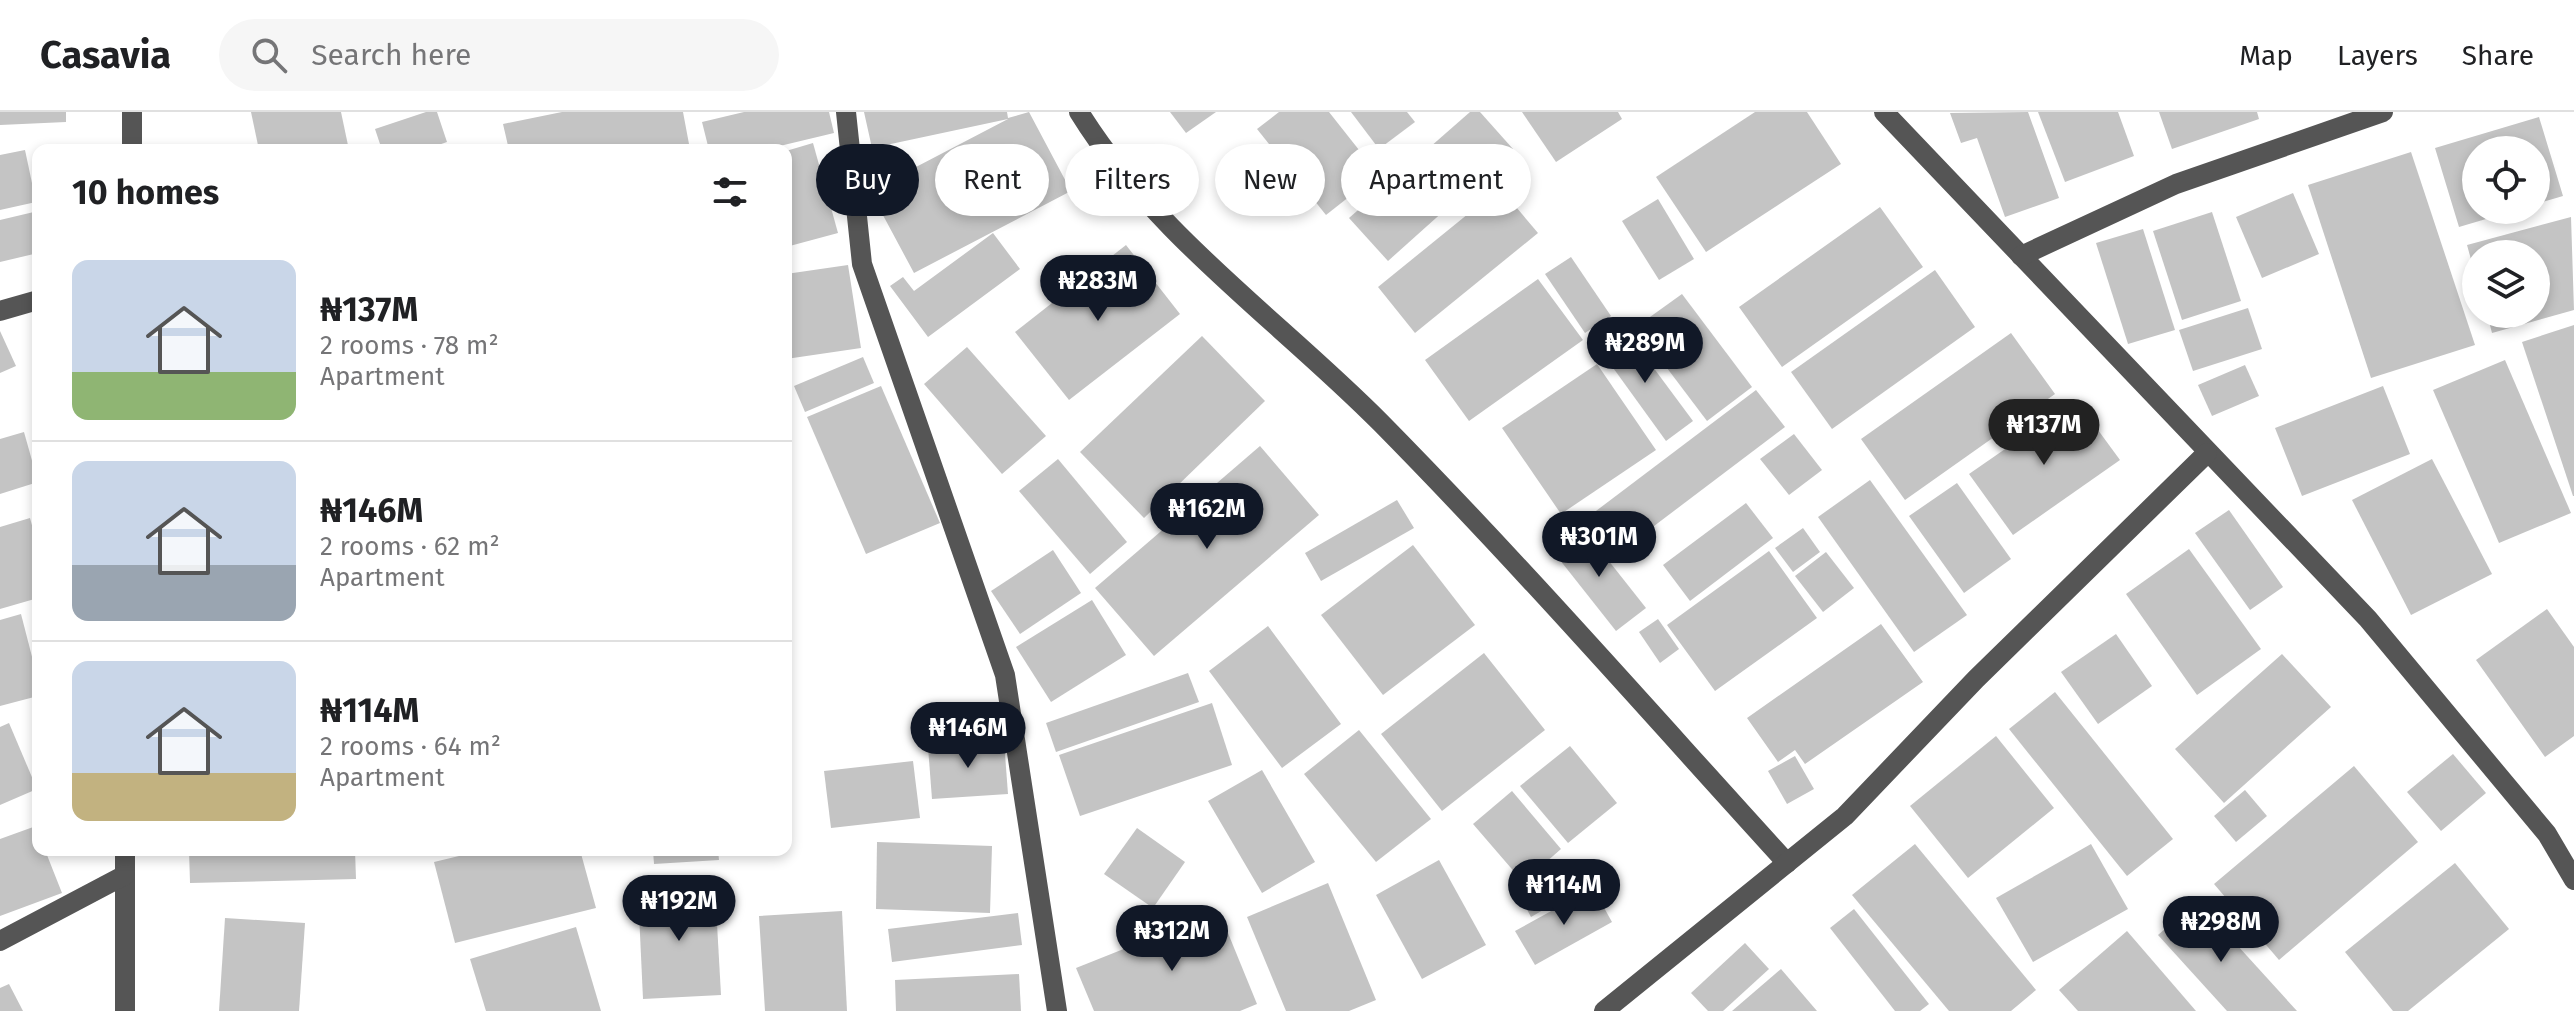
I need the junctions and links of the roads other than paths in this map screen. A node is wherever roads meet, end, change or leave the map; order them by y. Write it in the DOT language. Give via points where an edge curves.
graph roads {
  1 [pos="132,112"];
  2 [pos="846,112"];
  3 [pos="1079,112"];
  4 [pos="1884,112"];
  5 [pos="2383,112"];
  6 [pos="132,144"];
  7 [pos="2021,256"];
  8 [pos="32,302"];
  9 [pos="0,311"];
  10 [pos="2207,453"];
  11 [pos="125,856"];
  12 [pos="1787,863"];
  13 [pos="125,875"];
  14 [pos="2574,880"];
  15 [pos="0,941"];
  16 [pos="125,1011"];
  17 [pos="1057,1011"];
  18 [pos="1604,1011"];
  1 -- 6 [label="street"];
  2 -- 17 [label="street" via="862,264 1005,675"];
  3 -- 12 [label="street" via="1116,169 1381,423"];
  4 -- 7 [label="street"];
  5 -- 7 [label="street" via="2176,184"];
  7 -- 10 [label="street"];
  8 -- 9 [label="street"];
  10 -- 12 [label="street" via="1845,816"];
  10 -- 14 [label="street" via="2368,619 2547,834"];
  11 -- 13 [label="street"];
  12 -- 18 [label="street"];
  13 -- 15 [label="street"];
  13 -- 16 [label="street"];
}
